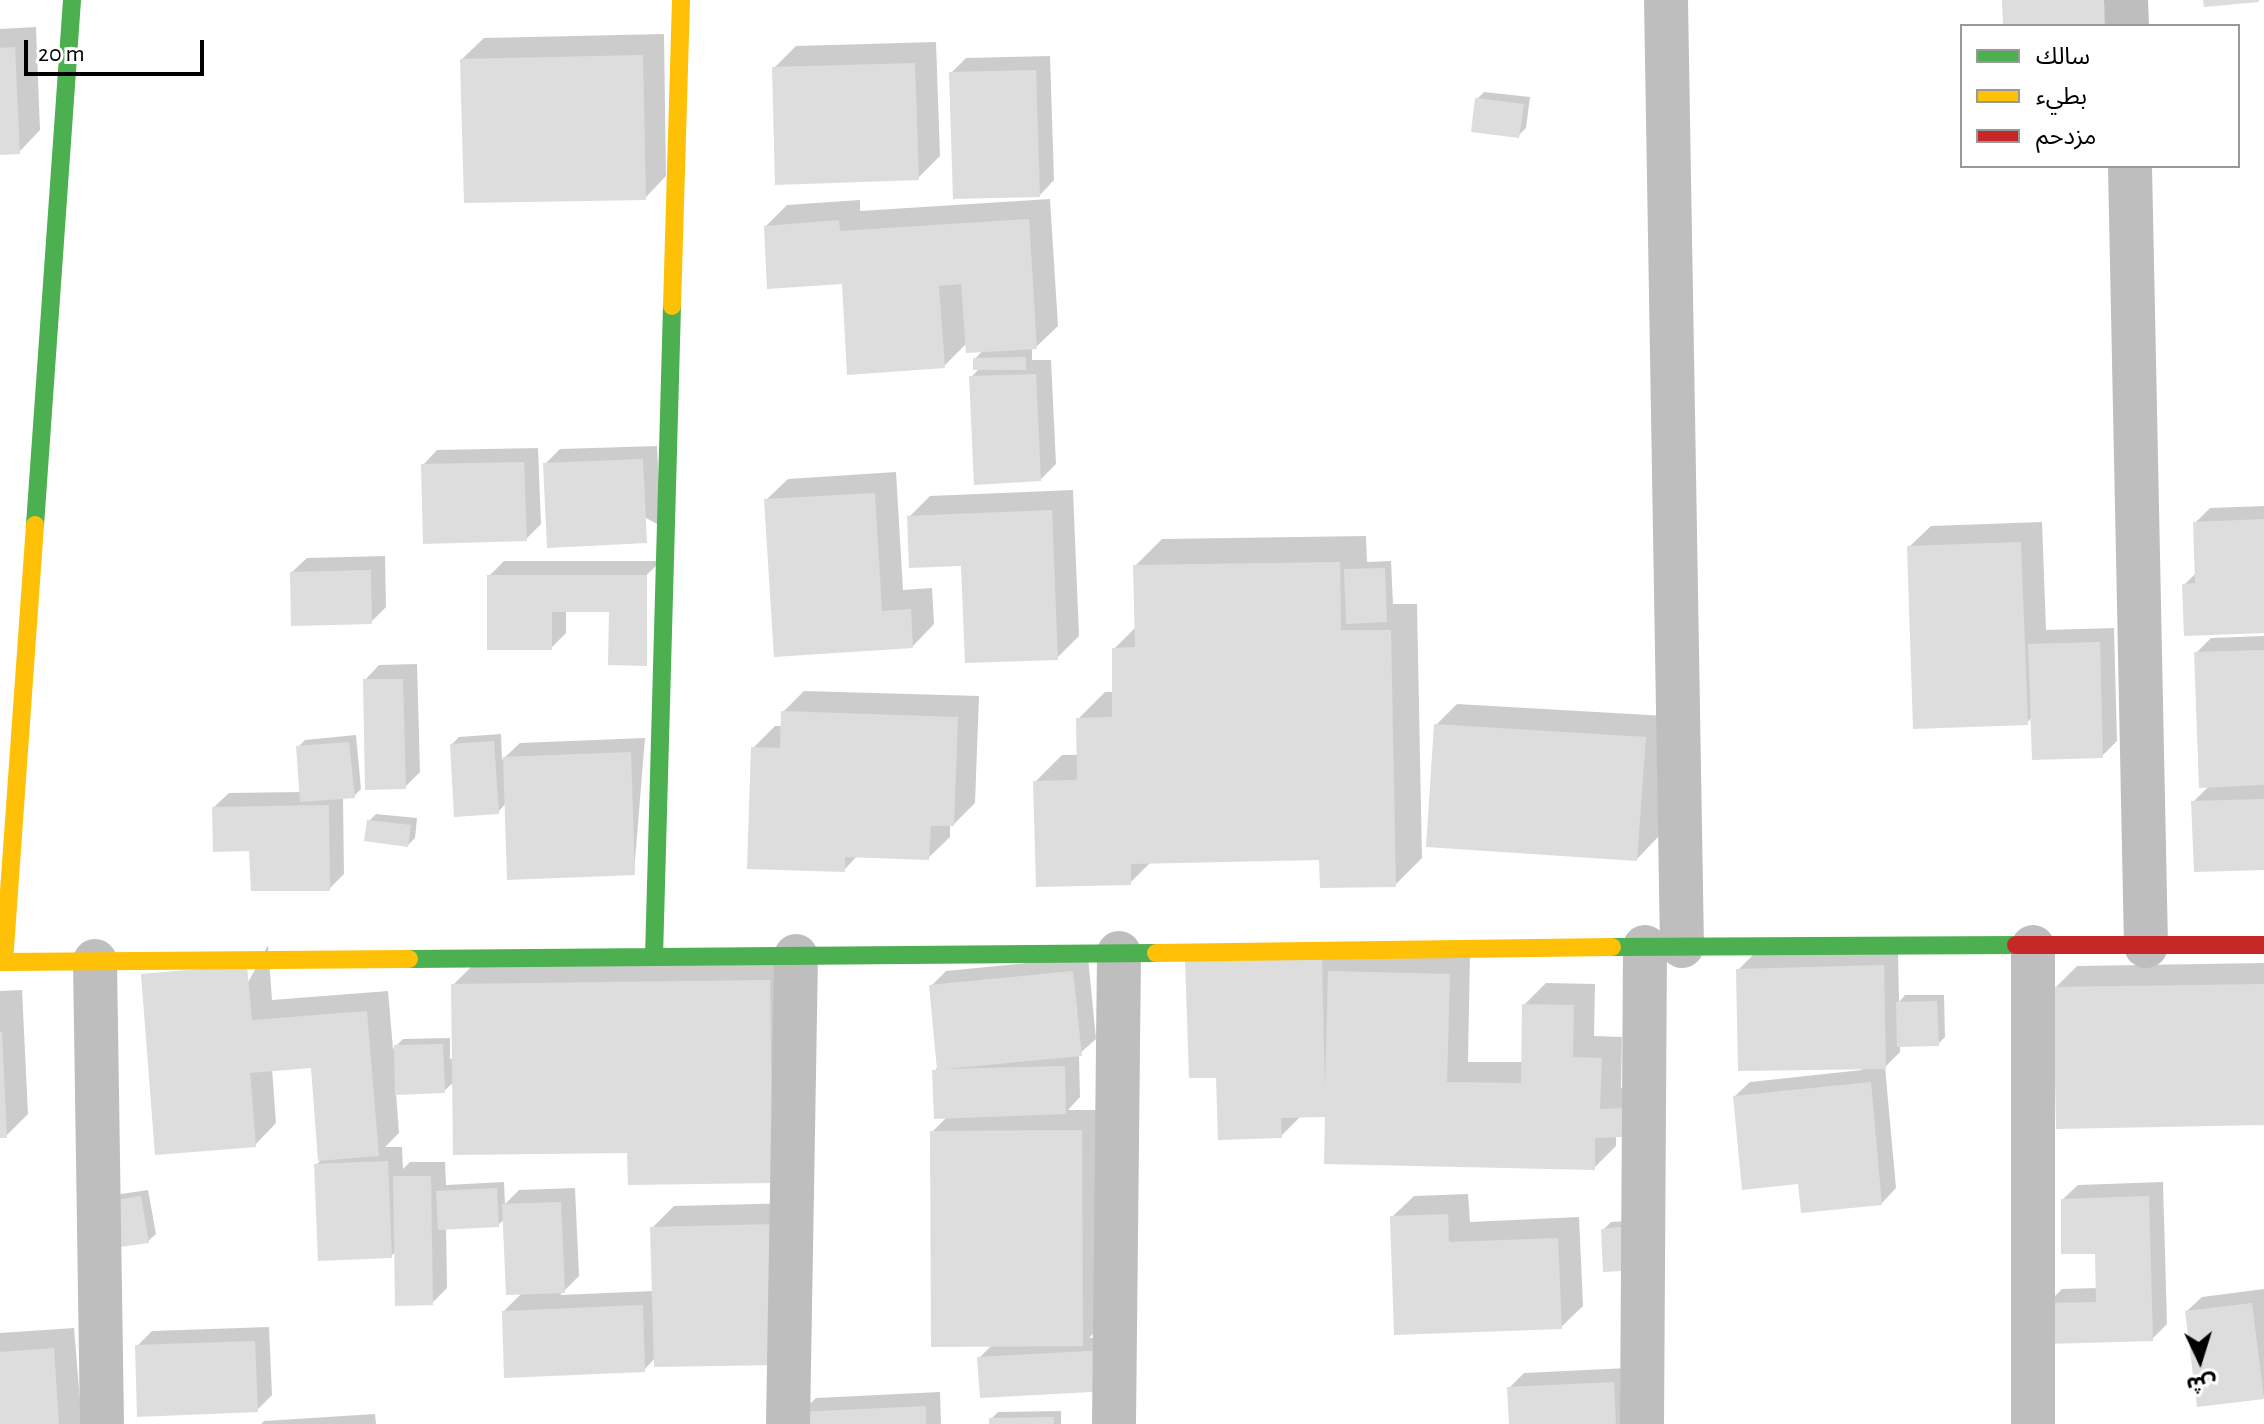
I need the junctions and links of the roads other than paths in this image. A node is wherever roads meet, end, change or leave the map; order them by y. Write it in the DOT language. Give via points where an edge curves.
graph roads {
  1 [pos="72,0"];
  2 [pos="681,0"];
  3 [pos="1666,0"];
  4 [pos="2126,0"];
  5 [pos="2127,24"];
  6 [pos="2130,168"];
  7 [pos="2264,945"];
  8 [pos="2146,946"];
  9 [pos="1663,947"];
  10 [pos="2033,947"];
  11 [pos="1119,953"];
  12 [pos="796,956"];
  13 [pos="654,957"];
  14 [pos="95,961"];
  15 [pos="2,962"];
  16 [pos="102,1424"];
  17 [pos="788,1424"];
  18 [pos="1114,1424"];
  19 [pos="1642,1424"];
  20 [pos="2033,1424"];
  1 -- 15 [label="street"];
  2 -- 13 [label="street"];
  3 -- 9 [label="street"];
  4 -- 5 [label="street"];
  6 -- 8 [label="street"];
  7 -- 8 [label="street"];
  8 -- 10 [label="street"];
  9 -- 10 [label="street"];
  9 -- 11 [label="street"];
  9 -- 19 [label="street"];
  10 -- 20 [label="street"];
  11 -- 12 [label="street"];
  11 -- 18 [label="street"];
  12 -- 13 [label="street"];
  12 -- 17 [label="street"];
  13 -- 14 [label="street"];
  14 -- 15 [label="street"];
  14 -- 16 [label="street"];
}
